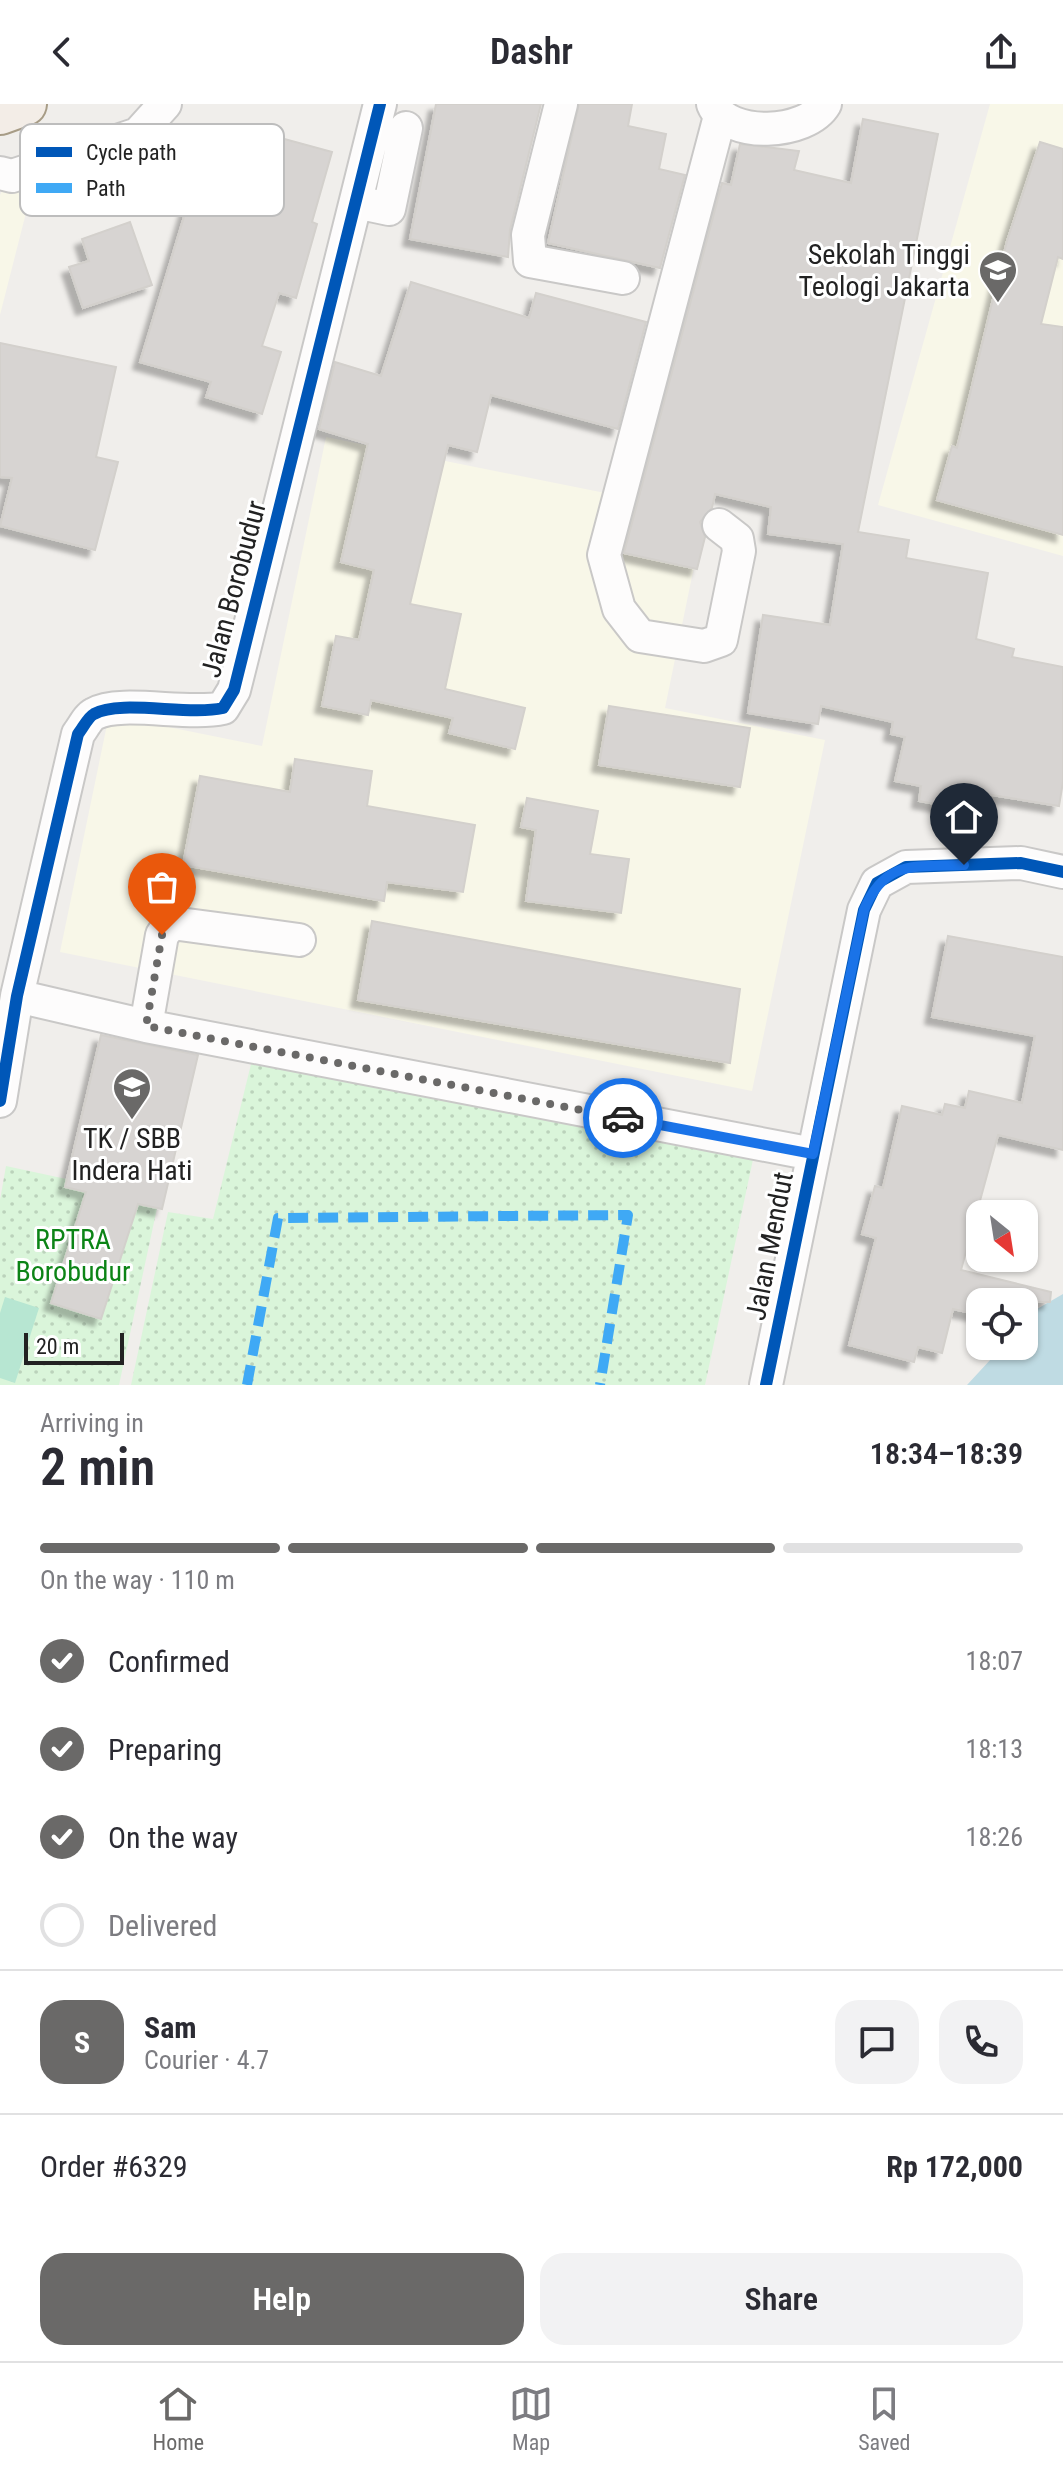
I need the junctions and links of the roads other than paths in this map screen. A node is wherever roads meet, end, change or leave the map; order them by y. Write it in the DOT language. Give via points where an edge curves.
graph roads {
  1 [pos="25,104"];
  2 [pos="165,104"];
  3 [pos="561,104"];
  4 [pos="825,104"];
  5 [pos="716,110"];
  6 [pos="0,113"];
  7 [pos="394,115"];
  8 [pos="147,124"];
  9 [pos="0,173"];
  10 [pos="20,173"];
  11 [pos="623,278"];
  12 [pos="719,525"];
  13 [pos="1063,872"];
  14 [pos="299,940"];
  15 [pos="17,996"];
  16 [pos="146,1026"];
  17 [pos="0,1101"];
  18 [pos="813,1154"];
  19 [pos="766,1385"];
  1 -- 6 [label="main road"];
  2 -- 8 [label="street"];
  3 -- 11 [label="street" via="528,235 530,261"];
  4 -- 5 [label="street" via="805,122 782,129 734,124"];
  5 -- 12 [label="street" via="604,555 619,609 640,636 704,646 721,640 739,551 737,539"];
  7 -- 15 [label="street, Jalan Borobudur" via="356,202 234,690 223,708 201,713 116,708 93,714 78,734"];
  9 -- 10 [label="street"];
  13 -- 18 [label="street, Jalan Mendut" via="1021,863 906,867 877,883 864,910"];
  14 -- 16 [label="street" via="172,923 162,935"];
  15 -- 16 [label="street"];
  15 -- 17 [label="street, Jalan Borobudur"];
  16 -- 18 [label="street"];
  18 -- 19 [label="street, Jalan Mendut"];
}
